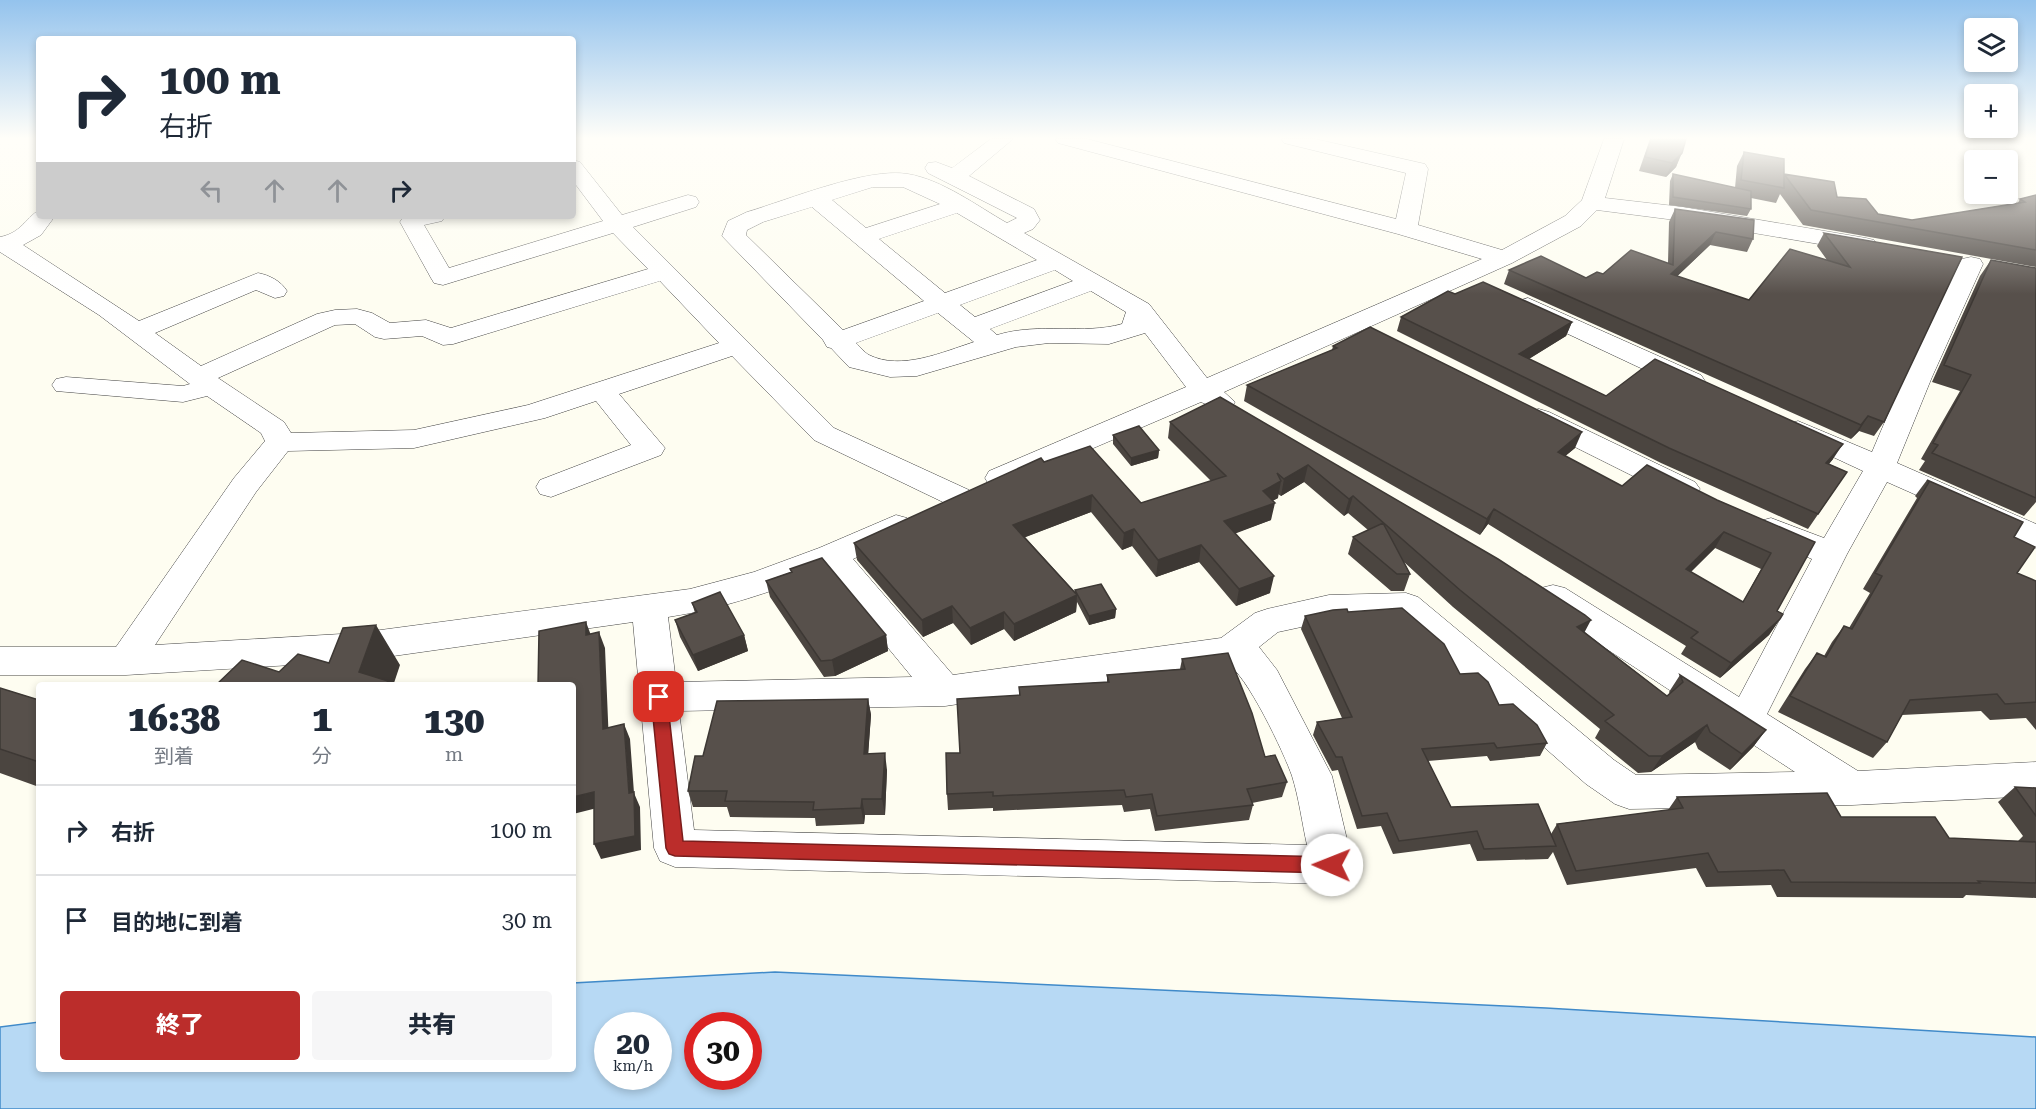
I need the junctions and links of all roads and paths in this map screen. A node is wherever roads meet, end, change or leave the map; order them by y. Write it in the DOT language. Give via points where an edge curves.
graph roads {
  1 [pos="589,191"];
  2 [pos="839,191"];
  3 [pos="933,191"];
  4 [pos="981,191"];
  5 [pos="1261,191"];
  6 [pos="1413,191"];
  7 [pos="1596,191"];
  8 [pos="815,198"];
  9 [pos="688,202"];
  10 [pos="1592,203"];
  11 [pos="958,205"];
  12 [pos="42,219"];
  13 [pos="422,219"];
  14 [pos="616,223"];
  15 [pos="1406,229"];
  16 [pos="1007,232"];
  17 [pos="862,237"];
  18 [pos="3,245"];
  19 [pos="1892,249"];
  20 [pos="1504,258"];
  21 [pos="1057,261"];
  22 [pos="1971,264"];
  23 [pos="665,272"];
  24 [pos="1464,277"];
  25 [pos="1093,282"];
  26 [pos="275,291"];
  27 [pos="942,303"];
  28 [pos="1140,309"];
  29 [pos="1357,324"];
  30 [pos="972,327"];
  31 [pos="137,331"];
  32 [pos="1389,340"];
  33 [pos="836,341"];
  34 [pos="993,345"];
  35 [pos="737,346"];
  36 [pos="206,382"];
  37 [pos="66,385"];
  38 [pos="601,390"];
  39 [pos="1203,392"];
  40 [pos="1720,394"];
  41 [pos="1515,405"];
  42 [pos="1243,415"];
  43 [pos="1773,418"];
  44 [pos="280,442"];
  45 [pos="1880,467"];
  46 [pos="551,487"];
  47 [pos="958,497"];
  48 [pos="1710,502"];
  49 [pos="1742,517"];
  50 [pos="2036,537"];
  51 [pos="1831,554"];
  52 [pos="831,556"];
  53 [pos="1524,579"];
  54 [pos="649,606"];
  55 [pos="1230,650"];
  56 [pos="126,661"];
  57 [pos="0,662"];
  58 [pos="945,691"];
  59 [pos="659,697"];
  60 [pos="1745,721"];
  61 [pos="2036,779"];
  62 [pos="1852,788"];
  1 -- 14 [label="street"];
  2 -- 8 [label="street"];
  3 -- 11 [label="street"];
  4 -- 16 [label="street" via="1026,214 1029,220 1025,224"];
  5 -- 15 [label="street"];
  6 -- 15 [label="street"];
  7 -- 10 [label="street"];
  8 -- 17 [label="street"];
  8 -- 33 [label="street" via="755,217 736,226 734,236"];
  9 -- 14 [label="street"];
  10 -- 19 [label="street" via="1694,215"];
  10 -- 20 [label="street" via="1573,221"];
  11 -- 16 [label="street"];
  11 -- 17 [label="street"];
  12 -- 18 [label="street" via="33,230"];
  13 -- 14 [label="street" via="411,222 443,278"];
  14 -- 23 [label="street"];
  15 -- 20 [label="street"];
  16 -- 21 [label="street"];
  17 -- 27 [label="street"];
  18 -- 31 [label="street"];
  20 -- 24 [label="street"];
  21 -- 25 [label="street"];
  21 -- 27 [label="street"];
  22 -- 45 [label="street"];
  23 -- 35 [label="street"];
  23 -- 36 [label="street" via="453,336 443,337 426,328 384,331 368,319 349,315 326,319"];
  24 -- 29 [label="street"];
  24 -- 40 [label="street"];
  25 -- 28 [label="street"];
  25 -- 30 [label="street"];
  26 -- 31 [label="street" via="258,280"];
  27 -- 30 [label="street"];
  27 -- 33 [label="street"];
  28 -- 34 [label="street" via="1134,328 1109,336 1049,335"];
  28 -- 39 [label="street"];
  29 -- 32 [label="street"];
  29 -- 39 [label="street"];
  30 -- 34 [label="street"];
  31 -- 36 [label="street"];
  33 -- 34 [label="street" via="859,362 890,369 917,368"];
  35 -- 38 [label="street"];
  35 -- 47 [label="street" via="824,434"];
  36 -- 37 [label="street" via="183,394"];
  36 -- 44 [label="street" via="274,428"];
  38 -- 44 [label="street" via="535,412 414,439"];
  38 -- 46 [label="street" via="650,448"];
  39 -- 42 [label="street"];
  39 -- 47 [label="street"];
  41 -- 48 [label="street"];
  43 -- 45 [label="street"];
  44 -- 56 [label="street" via="245,485"];
  45 -- 50 [label="street"];
  45 -- 51 [label="street"];
  47 -- 52 [label="street"];
  49 -- 51 [label="street"];
  51 -- 60 [label="street"];
  52 -- 54 [label="street" via="762,582"];
  52 -- 58 [label="street"];
  53 -- 60 [label="street"];
  54 -- 56 [label="street" via="358,647"];
  54 -- 59 [label="street"];
  55 -- 58 [label="street"];
  55 -- 59 [label="street" via="1246,657 1264,680 1312,776 1332,865 675,848"];
  55 -- 62 [label="street" via="1267,622 1329,608 1406,606 1600,772 1629,792"];
  56 -- 57 [label="street"];
  58 -- 59 [label="street"];
  60 -- 62 [label="street"];
  61 -- 62 [label="street"];
}
